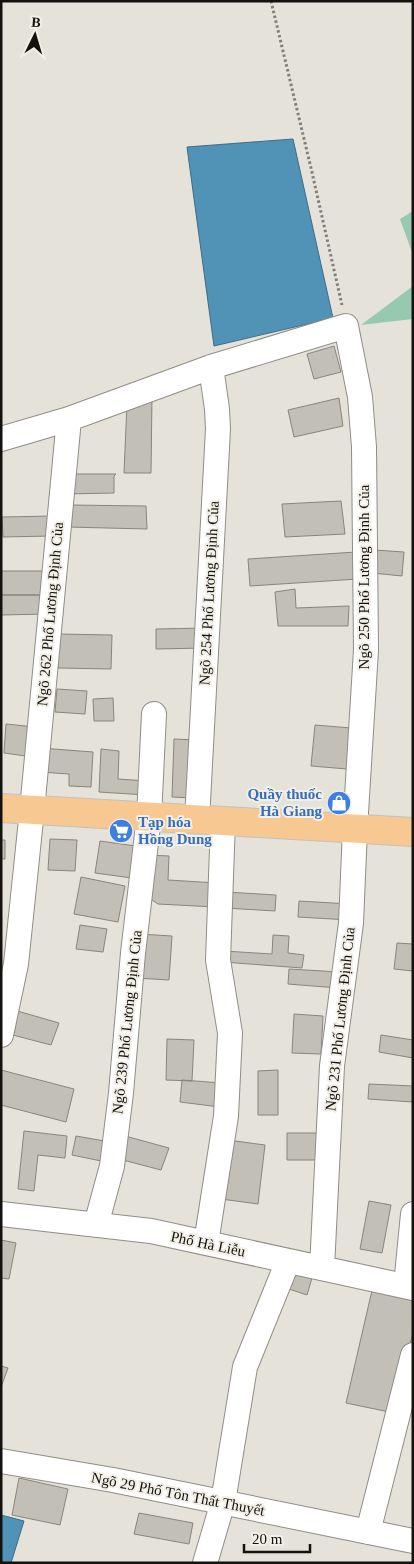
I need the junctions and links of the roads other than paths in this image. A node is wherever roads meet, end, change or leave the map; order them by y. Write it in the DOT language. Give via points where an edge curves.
graph roads {
  1 [pos="211,367"];
  2 [pos="68,419"];
  3 [pos="1,439"];
  4 [pos="154,714"];
  5 [pos="1,808"];
  6 [pos="32,810"];
  7 [pos="149,817"];
  8 [pos="210,820"];
  9 [pos="355,829"];
  10 [pos="413,832"];
  11 [pos="1,1034"];
  12 [pos="1,1214"];
  13 [pos="413,1214"];
  14 [pos="96,1225"];
  15 [pos="206,1243"];
  16 [pos="288,1261"];
  17 [pos="322,1268"];
  18 [pos="410,1287"];
  19 [pos="413,1355"];
  20 [pos="1,1461"];
  21 [pos="223,1502"];
  22 [pos="368,1532"];
  23 [pos="413,1541"];
  24 [pos="205,1563"];
  1 -- 2 [label="street"];
  1 -- 8 [label="street, Ngõ 254 Phố Lương Định Của" via="218,429"];
  1 -- 9 [label="street, Ngõ 250 Phố Lương Định Của" via="346,326 360,396 364,447 366,650"];
  2 -- 3 [label="street"];
  2 -- 6 [label="street, Ngõ 262 Phố Lương Định Của"];
  4 -- 7 [label="street, Ngõ 239 Phố Lương Định Của"];
  5 -- 6 [label="main road"];
  6 -- 7 [label="main road"];
  6 -- 11 [label="street, Ngõ 262 Phố Lương Định Của" via="16,964"];
  7 -- 8 [label="main road"];
  7 -- 14 [label="street, Ngõ 239 Phố Lương Định Của" via="112,1166"];
  8 -- 9 [label="main road"];
  8 -- 15 [label="street, Ngõ 254 Phố Lương Định Của" via="218,960 230,1033 226,1116"];
  9 -- 10 [label="main road"];
  9 -- 17 [label="street, Ngõ 231 Phố Lương Định Của" via="351,923 332,1066"];
  12 -- 14 [label="street, Phố Hà Liễu"];
  13 -- 18 [label="street"];
  14 -- 15 [label="street, Phố Hà Liễu" via="151,1231"];
  15 -- 16 [label="street, Phố Hà Liễu"];
  16 -- 17 [label="street, Phố Hà Liễu"];
  16 -- 21 [label="street" via="245,1367"];
  17 -- 18 [label="street, Phố Hà Liễu"];
  19 -- 22 [label="street"];
  20 -- 21 [label="street, Ngõ 29 Phố Tôn Thất Thuyết"];
  21 -- 22 [label="street, Ngõ 29 Phố Tôn Thất Thuyết"];
  21 -- 24 [label="street"];
  22 -- 23 [label="street, Ngõ 29 Phố Tôn Thất Thuyết"];
}
